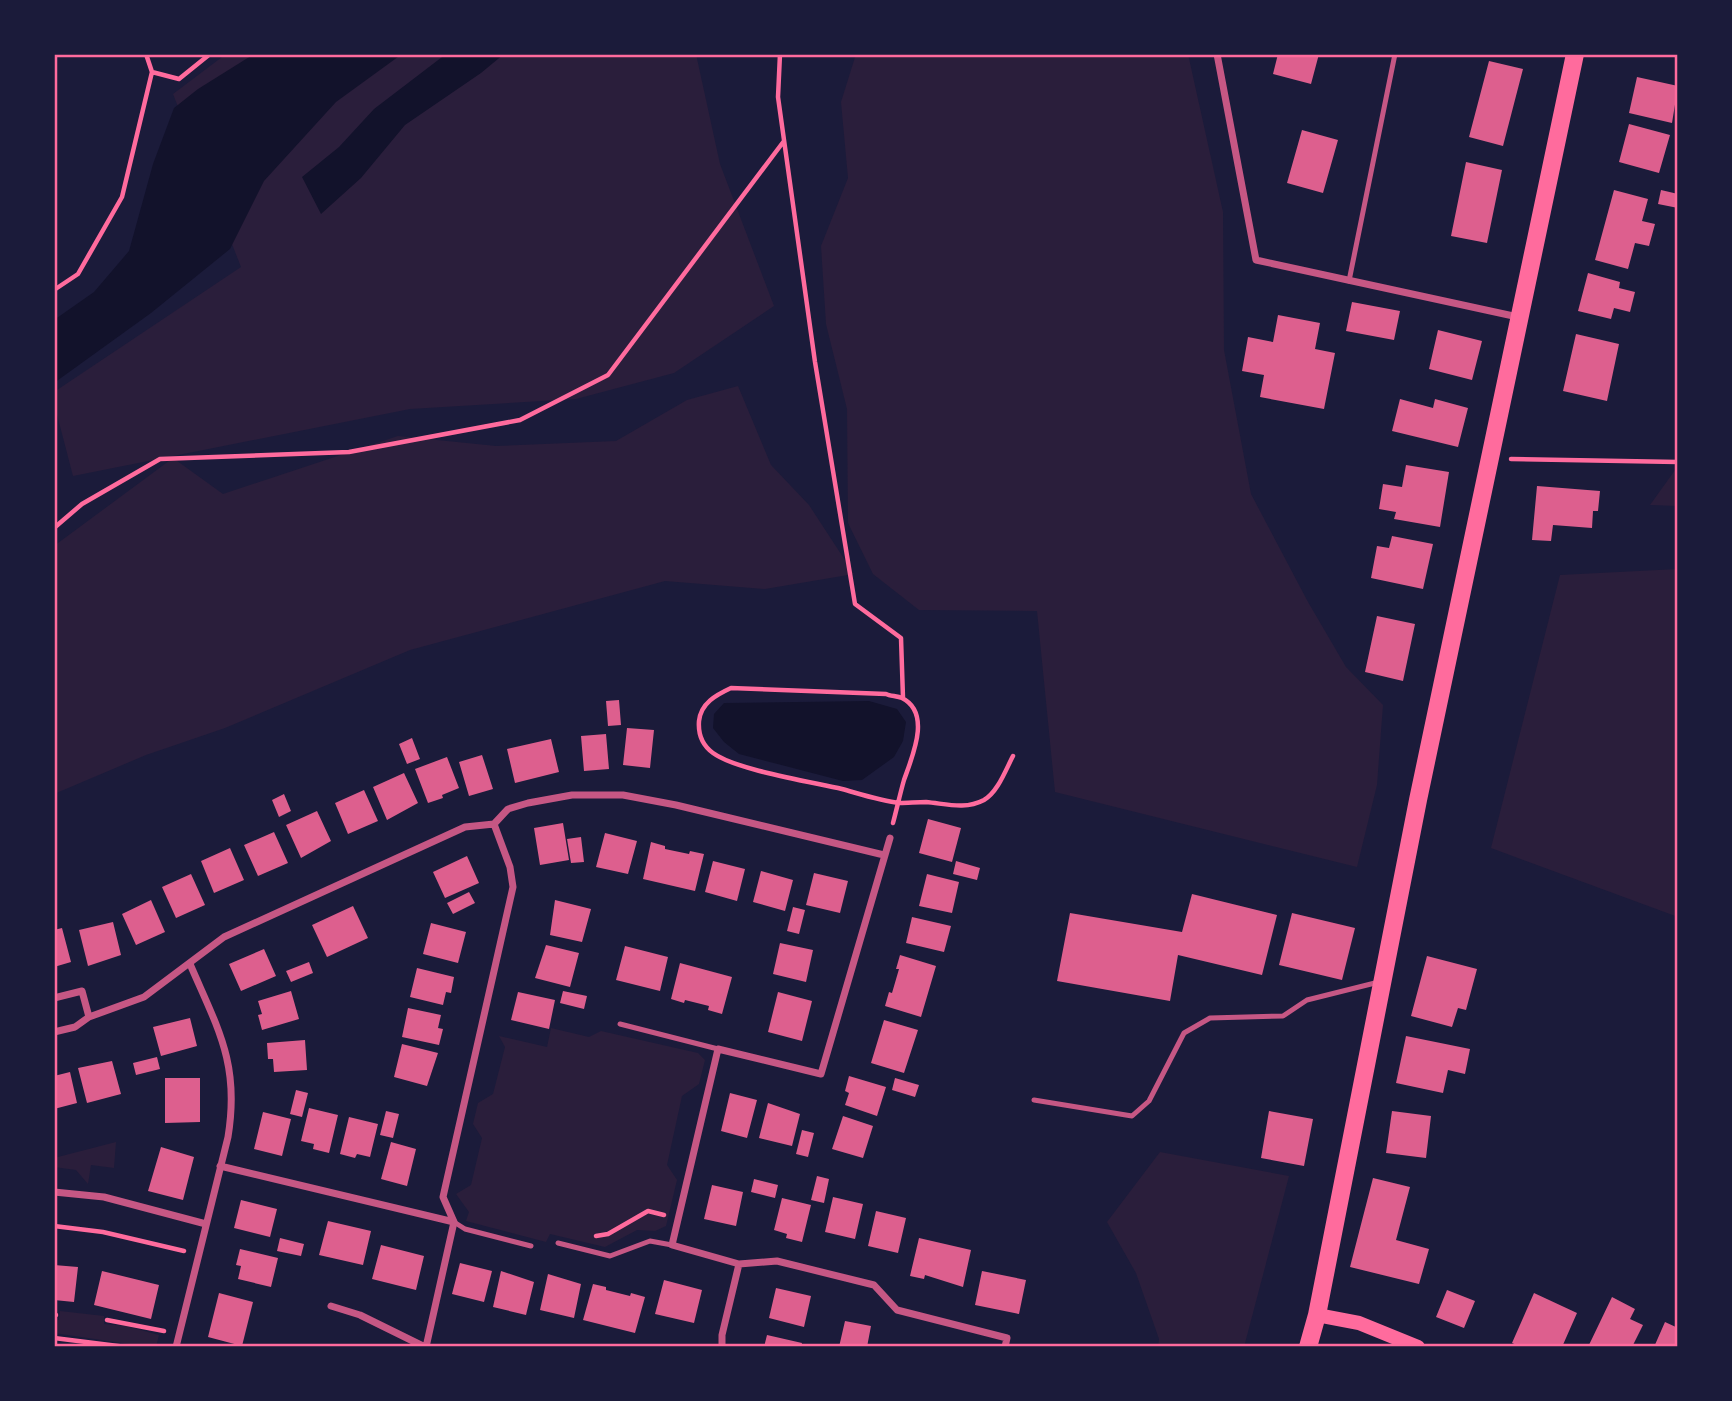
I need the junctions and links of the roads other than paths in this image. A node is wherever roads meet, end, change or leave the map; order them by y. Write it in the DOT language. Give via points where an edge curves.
graph roads {
  1 [pos="1217,54"];
  2 [pos="1395,54"];
  3 [pos="1575,54"];
  4 [pos="1349,281"];
  5 [pos="1518,317"];
  6 [pos="494,824"];
  7 [pos="890,838"];
  8 [pos="884,855"];
  9 [pos="190,964"];
  10 [pos="1382,981"];
  11 [pos="54,999"];
  12 [pos="89,1017"];
  13 [pos="620,1024"];
  14 [pos="54,1032"];
  15 [pos="718,1049"];
  16 [pos="1034,1100"];
  17 [pos="220,1166"];
  18 [pos="54,1192"];
  19 [pos="454,1222"];
  20 [pos="206,1224"];
  21 [pos="558,1243"];
  22 [pos="672,1245"];
  23 [pos="531,1246"];
  24 [pos="739,1264"];
  25 [pos="331,1306"];
  26 [pos="1317,1315"];
  27 [pos="176,1347"];
  28 [pos="425,1347"];
  29 [pos="722,1347"];
  30 [pos="1005,1347"];
  31 [pos="1308,1347"];
  32 [pos="1418,1347"];
  1 -- 4 [label="street" via="1256,260"];
  2 -- 4 [label="lane"];
  3 -- 5 [label="main road"];
  4 -- 5 [label="street"];
  5 -- 10 [label="main road"];
  6 -- 8 [label="street" via="508,809 528,803 572,795 623,795"];
  6 -- 9 [label="street" via="465,827 224,937"];
  6 -- 19 [label="street" via="513,887 443,1197"];
  7 -- 8 [label="street"];
  8 -- 15 [label="street" via="821,1074"];
  9 -- 12 [label="street" via="144,997"];
  9 -- 17 [label="street" via="225,1043 231,1078 232,1110"];
  10 -- 16 [label="lane" via="1307,1000 1283,1016 1210,1018 1184,1033 1149,1101 1132,1116"];
  10 -- 26 [label="main road"];
  11 -- 12 [label="street" via="82,991"];
  12 -- 14 [label="street" via="75,1027"];
  13 -- 15 [label="lane"];
  15 -- 22 [label="street"];
  17 -- 19 [label="street"];
  17 -- 20 [label="street"];
  18 -- 20 [label="street" via="103,1197"];
  19 -- 23 [label="lane"];
  19 -- 28 [label="street"];
  20 -- 27 [label="street"];
  21 -- 22 [label="lane" via="610,1256 650,1241"];
  22 -- 24 [label="street"];
  24 -- 29 [label="street"];
  24 -- 30 [label="street" via="777,1261 874,1284 897,1310 1007,1338"];
  25 -- 28 [label="street"];
  26 -- 31 [label="main road"];
  26 -- 32 [label="main road" via="1359,1323"];
}
